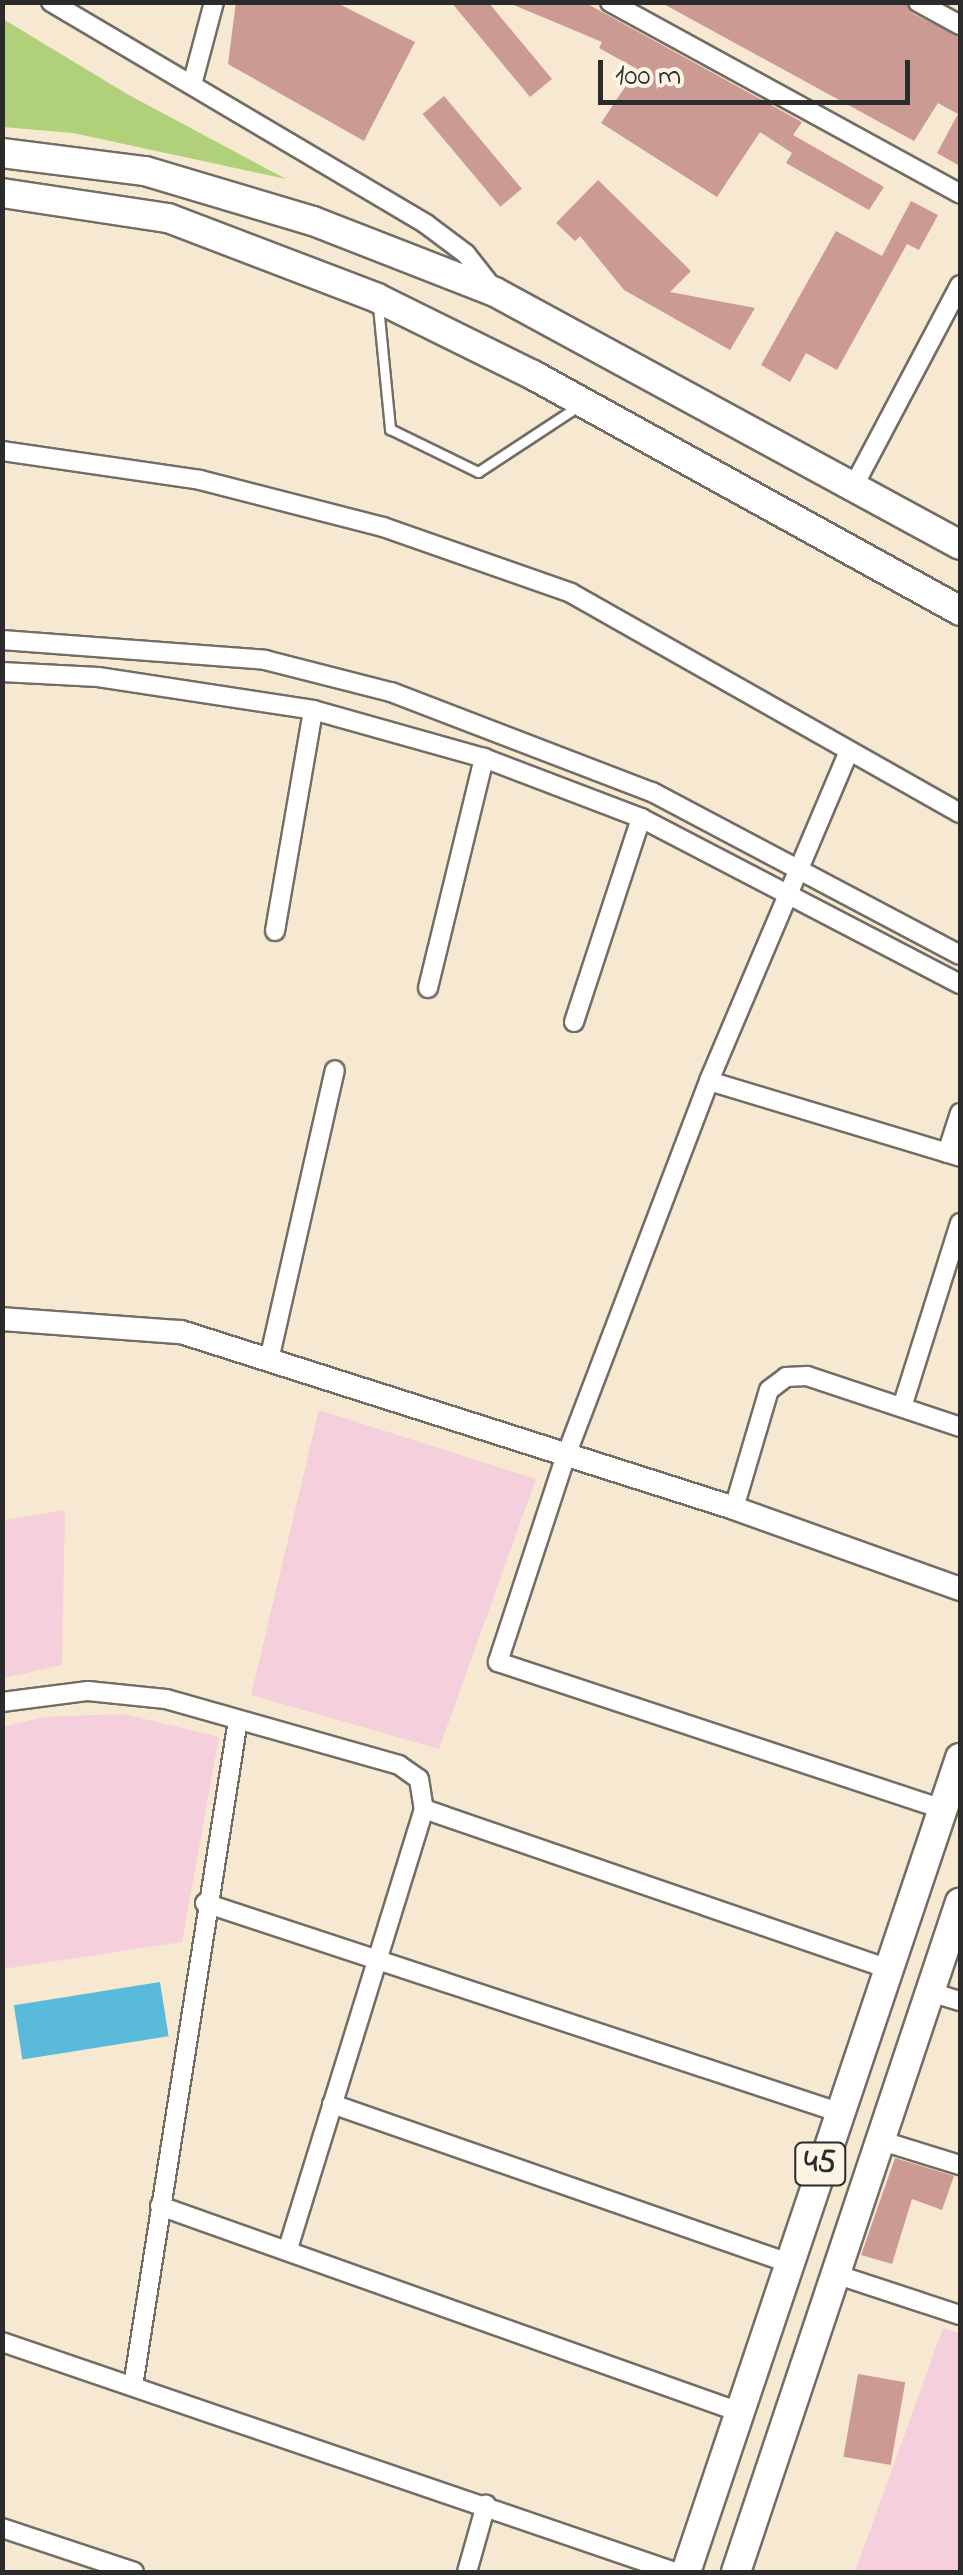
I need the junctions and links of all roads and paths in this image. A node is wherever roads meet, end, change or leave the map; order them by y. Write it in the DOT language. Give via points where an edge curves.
graph roads {
  1 [pos="51,2"];
  2 [pos="214,2"];
  3 [pos="610,2"];
  4 [pos="918,2"];
  5 [pos="960,25"];
  6 [pos="193,82"];
  7 [pos="2,153"];
  8 [pos="2,192"];
  9 [pos="960,194"];
  10 [pos="960,285"];
  11 [pos="495,292"];
  12 [pos="377,298"];
  13 [pos="583,403"];
  14 [pos="2,451"];
  15 [pos="850,491"];
  16 [pos="960,545"];
  17 [pos="960,612"];
  18 [pos="2,640"];
  19 [pos="2,672"];
  20 [pos="313,710"];
  21 [pos="849,751"];
  22 [pos="484,758"];
  23 [pos="960,813"];
  24 [pos="641,818"];
  25 [pos="801,869"];
  26 [pos="792,892"];
  27 [pos="275,931"];
  28 [pos="960,955"];
  29 [pos="960,984"];
  30 [pos="428,988"];
  31 [pos="574,1022"];
  32 [pos="335,1070"];
  33 [pos="709,1081"];
  34 [pos="960,1114"];
  35 [pos="954,1155"];
  36 [pos="960,1223"];
  37 [pos="2,1320"];
  38 [pos="270,1360"];
  39 [pos="902,1407"];
  40 [pos="960,1426"];
  41 [pos="566,1455"];
  42 [pos="734,1508"];
  43 [pos="960,1588"];
  44 [pos="2,1702"];
  45 [pos="238,1720"];
  46 [pos="960,1758"];
  47 [pos="424,1809"];
  48 [pos="942,1809"];
  49 [pos="960,1902"];
  50 [pos="204,1903"];
  51 [pos="376,1958"];
  52 [pos="887,1968"];
  53 [pos="930,1992"];
  54 [pos="960,2002"];
  55 [pos="332,2104"];
  56 [pos="838,2112"];
  57 [pos="879,2140"];
  58 [pos="960,2165"];
  59 [pos="808,2200"];
  60 [pos="160,2206"];
  61 [pos="856,2210"];
  62 [pos="288,2249"];
  63 [pos="788,2263"];
  64 [pos="835,2274"];
  65 [pos="960,2315"];
  66 [pos="2,2342"];
  67 [pos="133,2386"];
  68 [pos="739,2412"];
  69 [pos="486,2504"];
  70 [pos="2,2528"];
  71 [pos="134,2572"];
  72 [pos="466,2572"];
  73 [pos="675,2572"];
  74 [pos="686,2572"];
  75 [pos="736,2572"];
  1 -- 6 [label="street"];
  2 -- 6 [label="street"];
  3 -- 9 [label="street"];
  4 -- 5 [label="street"];
  6 -- 11 [label="street" via="426,224 466,254"];
  7 -- 11 [label="main road" via="145,171 313,221"];
  8 -- 12 [label="main road" via="168,218"];
  10 -- 15 [label="street"];
  11 -- 15 [label="main road" via="774,441"];
  12 -- 13 [label="main road"];
  12 -- 13 [label="lane" via="390,429 478,472"];
  13 -- 17 [label="main road"];
  14 -- 21 [label="street" via="200,480 383,528 571,593"];
  15 -- 16 [label="main road"];
  18 -- 25 [label="street" via="265,660 390,692 652,792"];
  19 -- 20 [label="street" via="98,676"];
  20 -- 22 [label="street"];
  20 -- 27 [label="street"];
  21 -- 23 [label="street"];
  21 -- 25 [label="street"];
  22 -- 24 [label="street"];
  22 -- 30 [label="street"];
  24 -- 26 [label="street"];
  24 -- 31 [label="street"];
  25 -- 26 [label="street"];
  25 -- 28 [label="street"];
  26 -- 29 [label="street"];
  26 -- 33 [label="street"];
  32 -- 38 [label="street"];
  33 -- 35 [label="street"];
  33 -- 41 [label="street"];
  34 -- 35 [label="street"];
  36 -- 39 [label="street"];
  37 -- 38 [label="street" via="182,1332"];
  38 -- 41 [label="street"];
  39 -- 40 [label="street"];
  39 -- 42 [label="street" via="807,1376 786,1377 769,1390"];
  41 -- 42 [label="street"];
  41 -- 48 [label="street" via="498,1662"];
  42 -- 43 [label="street"];
  44 -- 45 [label="street" via="88,1691 166,1699"];
  45 -- 47 [label="street" via="399,1765 419,1779"];
  45 -- 50 [label="street"];
  46 -- 48 [label="main road, 45"];
  47 -- 51 [label="street"];
  47 -- 52 [label="street"];
  48 -- 52 [label="main road, 45"];
  49 -- 53 [label="main road, 45"];
  50 -- 51 [label="street"];
  50 -- 60 [label="street"];
  51 -- 55 [label="street"];
  51 -- 56 [label="street"];
  52 -- 56 [label="main road, 45"];
  53 -- 54 [label="street"];
  53 -- 57 [label="main road, 45"];
  55 -- 62 [label="street"];
  55 -- 63 [label="street"];
  56 -- 59 [label="main road, 45"];
  57 -- 58 [label="street"];
  57 -- 61 [label="main road, 45"];
  59 -- 61 [label="main road"];
  59 -- 63 [label="main road, 45"];
  60 -- 62 [label="street"];
  60 -- 67 [label="street"];
  61 -- 64 [label="main road, 45"];
  62 -- 68 [label="street"];
  63 -- 68 [label="main road, 45"];
  64 -- 65 [label="street"];
  64 -- 75 [label="main road, 45"];
  66 -- 67 [label="street"];
  67 -- 69 [label="street"];
  68 -- 74 [label="main road, 45"];
  69 -- 72 [label="street"];
  69 -- 73 [label="street"];
  70 -- 71 [label="street"];
}
